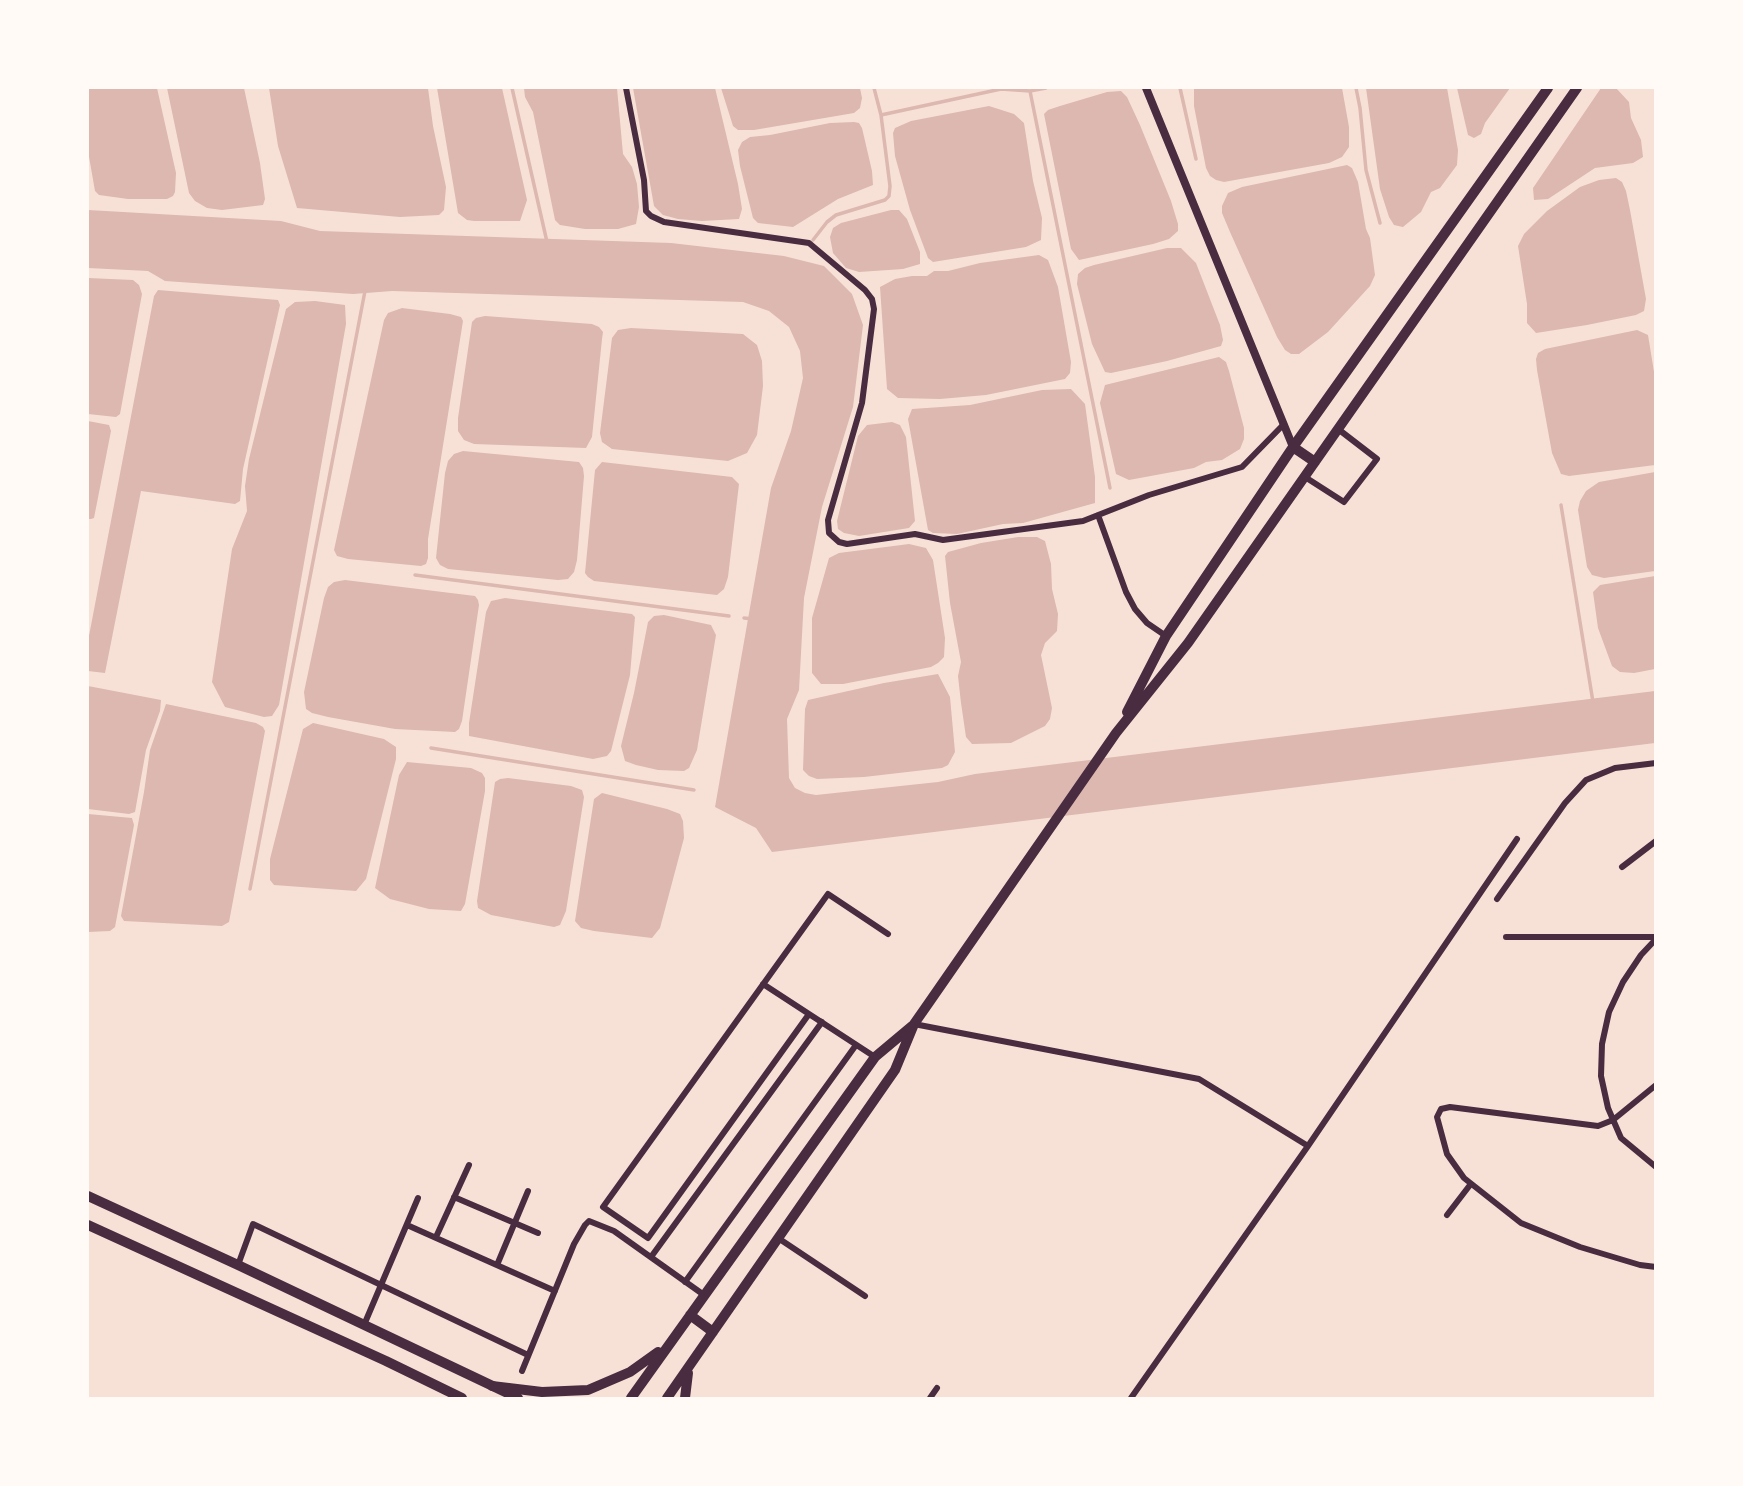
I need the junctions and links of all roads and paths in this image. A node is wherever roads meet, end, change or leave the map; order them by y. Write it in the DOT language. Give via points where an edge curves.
graph roads {
  1 [pos="626,88"];
  2 [pos="1146,88"];
  3 [pos="1548,88"];
  4 [pos="1577,88"];
  5 [pos="1284,424"];
  6 [pos="1338,429"];
  7 [pos="1293,447"];
  8 [pos="1315,462"];
  9 [pos="1305,477"];
  10 [pos="1098,515"];
  11 [pos="1166,636"];
  12 [pos="1116,733"];
  13 [pos="1656,763"];
  14 [pos="1517,839"];
  15 [pos="1656,841"];
  16 [pos="1622,867"];
  17 [pos="1497,900"];
  18 [pos="888,934"];
  19 [pos="1506,937"];
  20 [pos="1656,938"];
  21 [pos="763,984"];
  22 [pos="808,1014"];
  23 [pos="822,1022"];
  24 [pos="914,1024"];
  25 [pos="856,1045"];
  26 [pos="875,1057"];
  27 [pos="1656,1085"];
  28 [pos="1613,1121"];
  29 [pos="1308,1146"];
  30 [pos="469,1164"];
  31 [pos="1656,1167"];
  32 [pos="1470,1185"];
  33 [pos="528,1191"];
  34 [pos="88,1196"];
  35 [pos="454,1197"];
  36 [pos="418,1198"];
  37 [pos="1447,1215"];
  38 [pos="514,1223"];
  39 [pos="407,1225"];
  40 [pos="88,1226"];
  41 [pos="538,1233"];
  42 [pos="436,1237"];
  43 [pos="778,1238"];
  44 [pos="651,1257"];
  45 [pos="239,1265"];
  46 [pos="496,1265"];
  47 [pos="1656,1267"];
  48 [pos="685,1282"];
  49 [pos="381,1285"];
  50 [pos="555,1291"];
  51 [pos="704,1296"];
  52 [pos="864,1296"];
  53 [pos="690,1315"];
  54 [pos="364,1325"];
  55 [pos="712,1332"];
  56 [pos="671,1341"];
  57 [pos="528,1355"];
  58 [pos="690,1364"];
  59 [pos="522,1371"];
  60 [pos="492,1386"];
  61 [pos="937,1388"];
  62 [pos="462,1398"];
  63 [pos="518,1398"];
  64 [pos="631,1398"];
  65 [pos="667,1398"];
  66 [pos="685,1398"];
  67 [pos="930,1398"];
  68 [pos="1131,1398"];
  1 -- 10 [label="street" via="650,216 664,222 808,243 872,299 862,403 828,520 832,537 848,544 915,534 943,540 1083,521"];
  2 -- 5 [label="street"];
  3 -- 7 [label="main road"];
  4 -- 6 [label="main road"];
  5 -- 7 [label="street"];
  5 -- 10 [label="street" via="1242,467"];
  6 -- 8 [label="main road"];
  6 -- 9 [label="street" via="1377,459 1344,502"];
  7 -- 8 [label="main road"];
  7 -- 11 [label="main road"];
  8 -- 9 [label="main road"];
  9 -- 12 [label="main road" via="1188,643"];
  10 -- 11 [label="street" via="1135,609"];
  11 -- 12 [label="main road"];
  12 -- 24 [label="main road"];
  13 -- 17 [label="street" via="1615,768 1586,780"];
  14 -- 29 [label="street"];
  15 -- 16 [label="street"];
  18 -- 21 [label="street" via="828,894"];
  19 -- 20 [label="street"];
  20 -- 28 [label="street" via="1623,982 1609,1012 1601,1076"];
  21 -- 22 [label="street"];
  21 -- 22 [label="street" via="603,1207 648,1238"];
  22 -- 23 [label="street"];
  23 -- 25 [label="street"];
  23 -- 44 [label="street"];
  24 -- 26 [label="main road"];
  24 -- 29 [label="street" via="1199,1079"];
  24 -- 43 [label="main road" via="895,1070"];
  25 -- 26 [label="street"];
  25 -- 48 [label="street"];
  26 -- 51 [label="main road"];
  27 -- 28 [label="street"];
  28 -- 31 [label="street" via="1621,1138"];
  28 -- 32 [label="street" via="1598,1126 1441,1109 1438,1127 1447,1154"];
  29 -- 68 [label="street"];
  30 -- 35 [label="street"];
  32 -- 37 [label="street"];
  32 -- 47 [label="street" via="1521,1223 1580,1247"];
  33 -- 38 [label="street"];
  34 -- 45 [label="main road"];
  35 -- 38 [label="street"];
  35 -- 42 [label="street"];
  36 -- 39 [label="street"];
  38 -- 41 [label="street"];
  38 -- 46 [label="street"];
  39 -- 42 [label="street"];
  39 -- 49 [label="street"];
  40 -- 62 [label="main road"];
  42 -- 46 [label="street"];
  43 -- 52 [label="street"];
  43 -- 55 [label="main road"];
  44 -- 48 [label="street"];
  44 -- 50 [label="street" via="614,1231 589,1221"];
  45 -- 49 [label="street" via="253,1224"];
  45 -- 54 [label="main road"];
  46 -- 50 [label="street"];
  48 -- 51 [label="street"];
  49 -- 54 [label="street"];
  49 -- 57 [label="street"];
  50 -- 57 [label="street"];
  51 -- 53 [label="main road"];
  53 -- 55 [label="main road"];
  53 -- 56 [label="main road"];
  54 -- 60 [label="main road"];
  55 -- 58 [label="main road"];
  56 -- 60 [label="main road" via="630,1372 589,1390 542,1392"];
  56 -- 64 [label="main road"];
  57 -- 59 [label="street"];
  58 -- 65 [label="main road"];
  58 -- 66 [label="main road"];
  60 -- 63 [label="main road"];
  61 -- 67 [label="street"];
}
